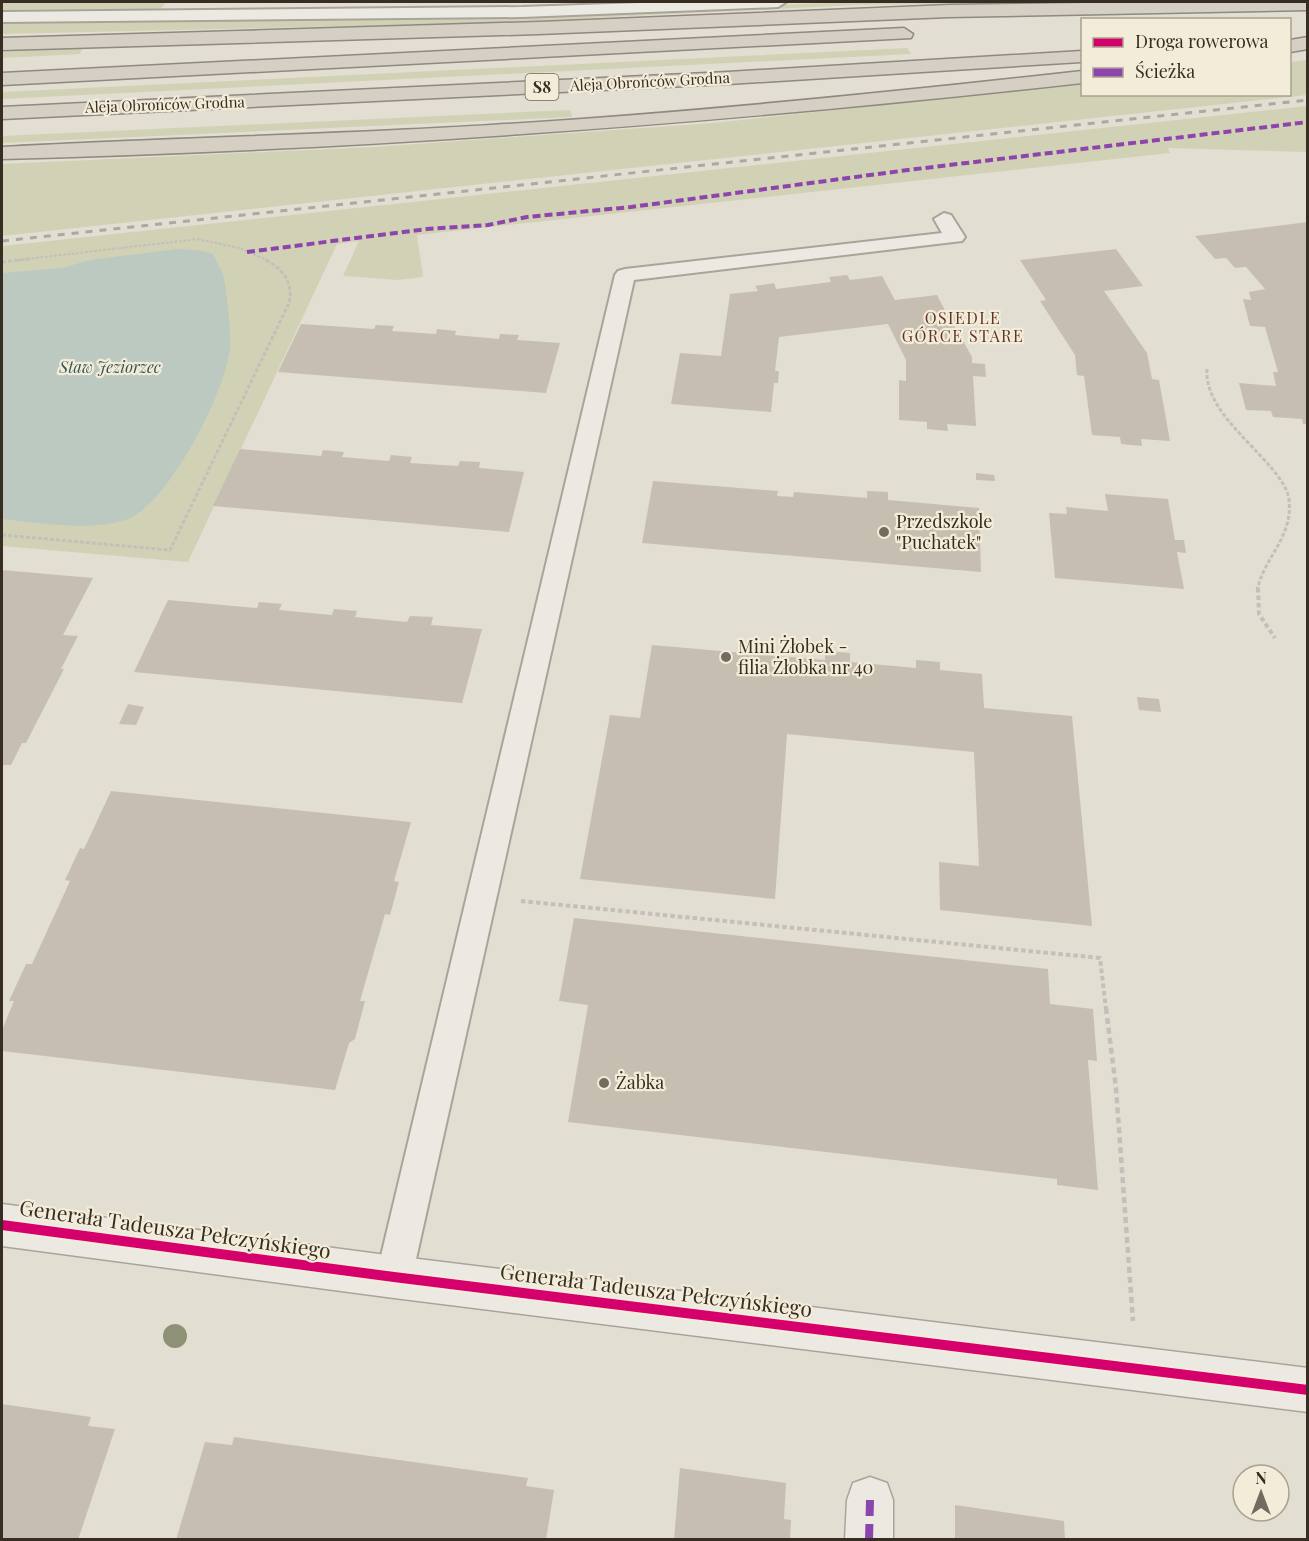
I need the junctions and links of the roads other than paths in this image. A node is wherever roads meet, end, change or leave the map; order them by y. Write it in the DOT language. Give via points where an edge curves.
graph roads {
  1 [pos="778,2"];
  2 [pos="1308,5"];
  3 [pos="2,17"];
  4 [pos="1155,18"];
  5 [pos="1081,23"];
  6 [pos="994,29"];
  7 [pos="924,33"];
  8 [pos="1291,41"];
  9 [pos="1308,41"];
  10 [pos="2,44"];
  11 [pos="1291,46"];
  12 [pos="1081,56"];
  13 [pos="1081,77"];
  14 [pos="2,80"];
  15 [pos="2,113"];
  16 [pos="2,153"];
  17 [pos="944,219"];
  18 [pos="2,1225"];
  19 [pos="394,1277"];
  20 [pos="1308,1390"];
  1 -- 3 [label="lane" via="522,12"];
  2 -- 4 [label="highway"];
  2 -- 10 [label="highway" via="937,11"];
  5 -- 6 [label="highway"];
  7 -- 14 [label="highway, Aleja Obrońców Grodna / S8"];
  8 -- 9 [label="highway"];
  9 -- 11 [label="highway"];
  12 -- 15 [label="highway, Aleja Obrońców Grodna / S8" via="728,78"];
  13 -- 16 [label="highway" via="798,108 611,123"];
  17 -- 19 [label="lane" via="955,237 625,275"];
  18 -- 19 [label="street, Generała Tadeusza Pełczyńskiego"];
  19 -- 20 [label="street, Generała Tadeusza Pełczyńskiego"];
}
